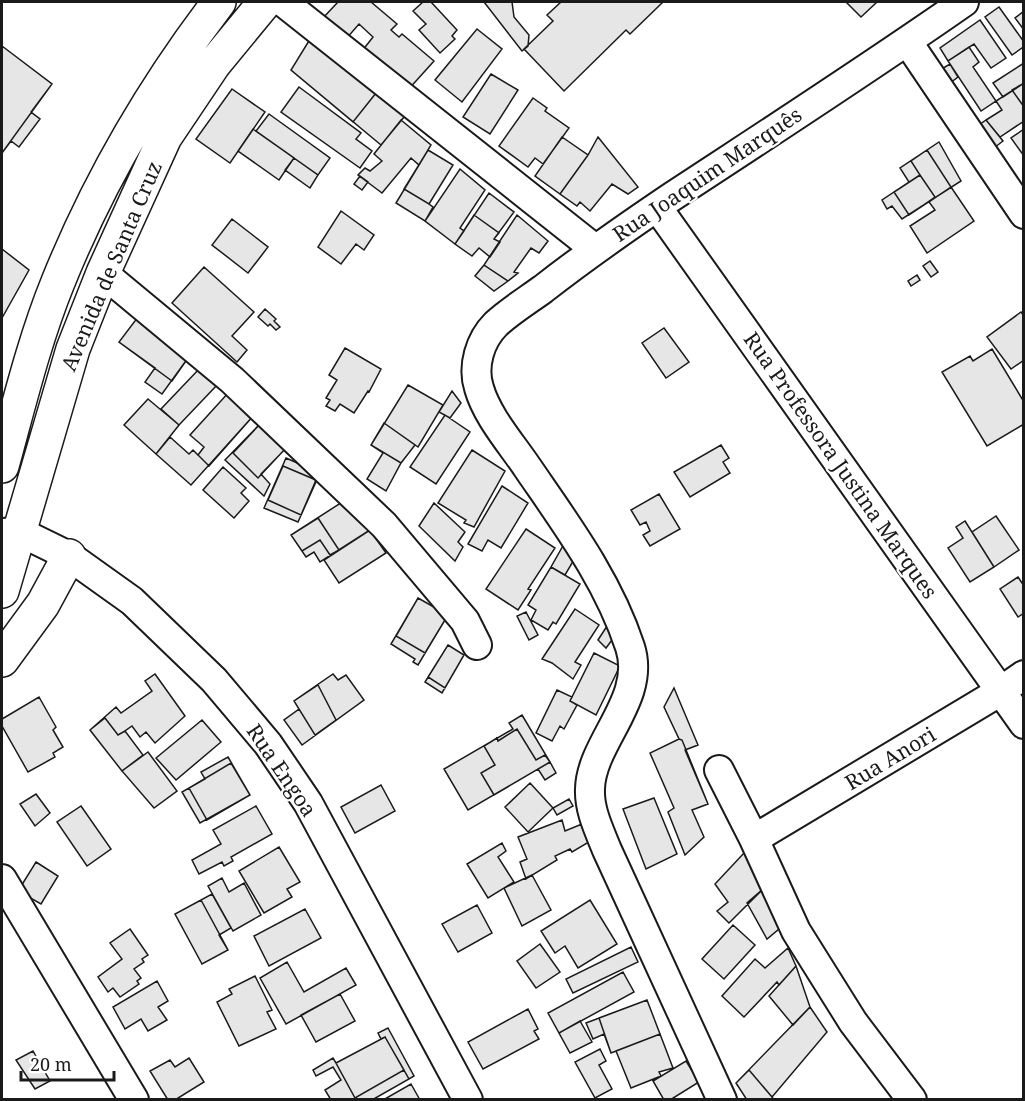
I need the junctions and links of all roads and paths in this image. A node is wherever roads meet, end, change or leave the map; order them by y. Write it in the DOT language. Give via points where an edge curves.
graph roads {
  1 [pos="219,2"];
  2 [pos="265,2"];
  3 [pos="283,2"];
  4 [pos="964,2"];
  5 [pos="908,41"];
  6 [pos="657,207"];
  7 [pos="1023,214"];
  8 [pos="595,249"];
  9 [pos="103,273"];
  10 [pos="2,466"];
  11 [pos="11,532"];
  12 [pos="69,556"];
  13 [pos="2,591"];
  14 [pos="477,645"];
  15 [pos="2,660"];
  16 [pos="1023,675"];
  17 [pos="1001,691"];
  18 [pos="1023,724"];
  19 [pos="719,770"];
  20 [pos="754,839"];
  21 [pos="2,879"];
  22 [pos="134,1100"];
  23 [pos="468,1100"];
  24 [pos="722,1100"];
  25 [pos="912,1100"];
  1 -- 10 [label="main road, Avenida de Santa Cruz" via="147,106 94,202 57,283"];
  2 -- 9 [label="main road, Avenida de Santa Cruz" via="214,64 165,137"];
  3 -- 8 [label="street"];
  4 -- 5 [label="street, Rua Joaquim Marquês"];
  5 -- 6 [label="street, Rua Joaquim Marquês"];
  5 -- 7 [label="street"];
  6 -- 8 [label="street, Rua Joaquim Marquês"];
  6 -- 17 [label="street, Rua Professora Justina Marques"];
  8 -- 24 [label="street, Rua Joaquim Marquês" via="496,324 482,344 476,369 478,386 507,438 590,560 615,606 632,651 633,673 628,694 594,766 590,788 593,814"];
  9 -- 11 [label="main road, Avenida de Santa Cruz"];
  9 -- 14 [label="street" via="232,380 384,525 465,621"];
  11 -- 12 [label="street, Rua Engoa"];
  11 -- 13 [label="main road, Avenida de Santa Cruz"];
  12 -- 15 [label="main road" via="43,604"];
  12 -- 23 [label="street, Rua Engoa" via="132,601 214,680 268,744 308,803"];
  16 -- 17 [label="street, Rua Anori"];
  17 -- 18 [label="street, Rua Professora Justina Marques"];
  17 -- 20 [label="street, Rua Anori"];
  19 -- 20 [label="street"];
  20 -- 25 [label="street" via="796,931 853,1022"];
  21 -- 22 [label="street"];
}
